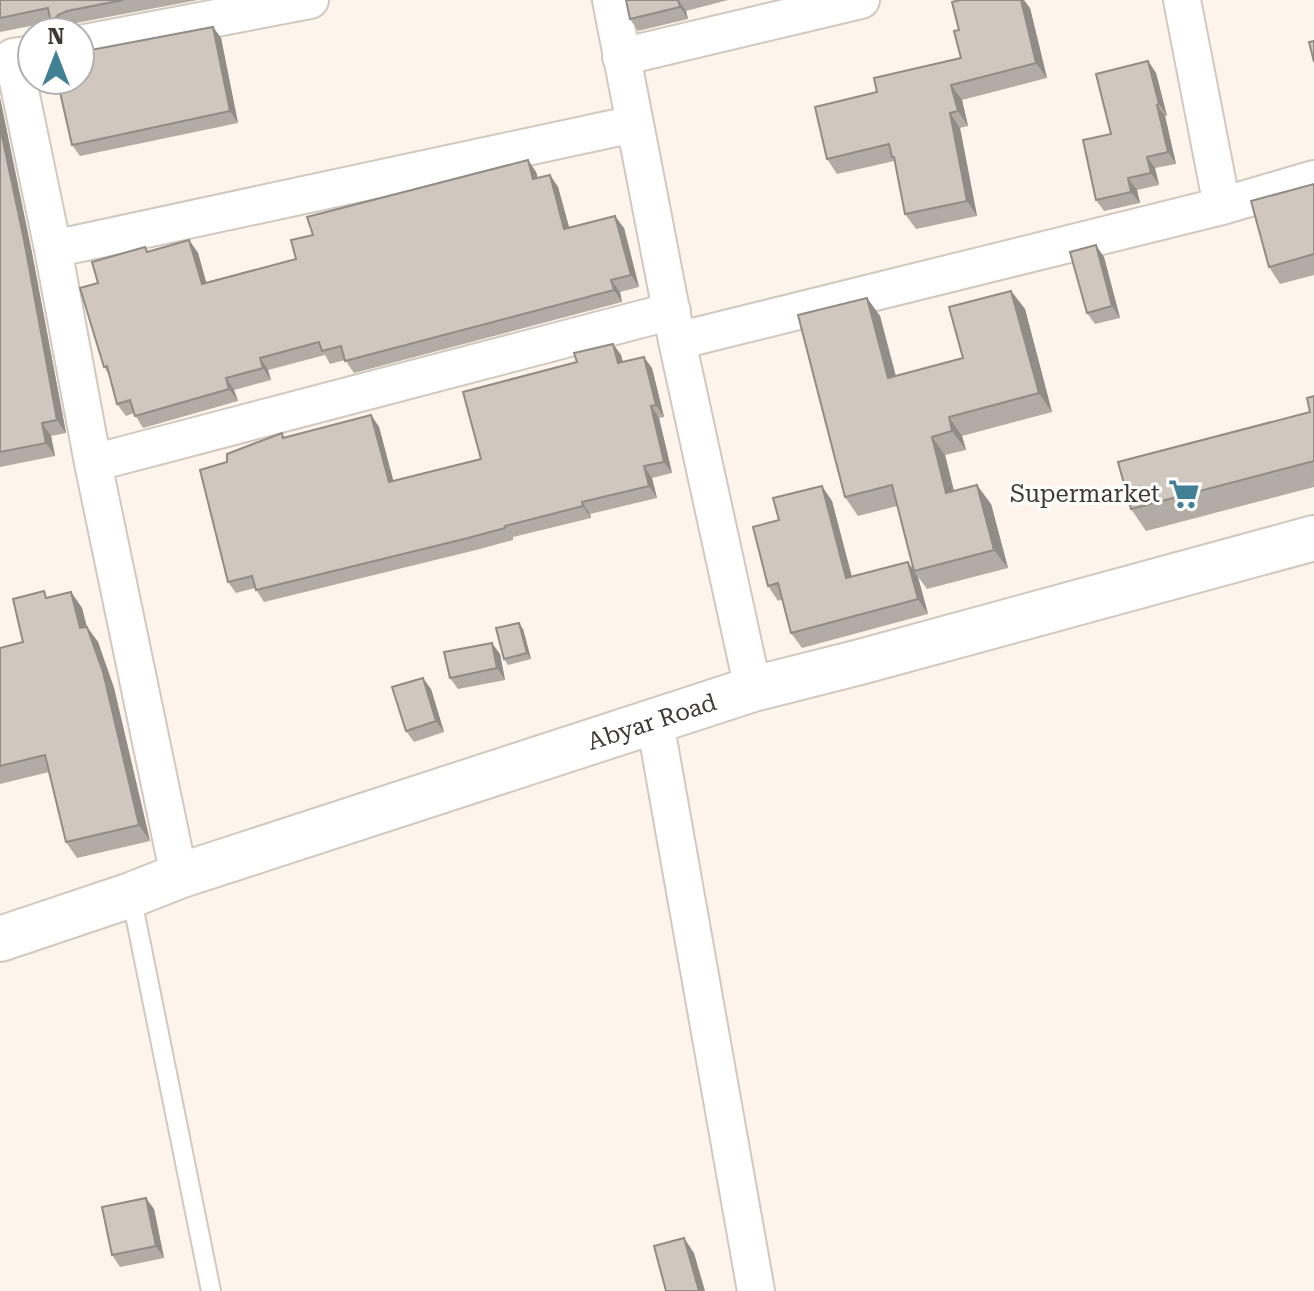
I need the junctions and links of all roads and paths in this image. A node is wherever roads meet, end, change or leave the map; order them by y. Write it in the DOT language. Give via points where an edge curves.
graph roads {
  1 [pos="310,0"];
  2 [pos="611,0"];
  3 [pos="861,0"];
  4 [pos="1182,0"];
  5 [pos="96,41"];
  6 [pos="621,57"];
  7 [pos="21,96"];
  8 [pos="634,124"];
  9 [pos="1314,179"];
  10 [pos="1222,206"];
  11 [pos="53,249"];
  12 [pos="674,326"];
  13 [pos="93,463"];
  14 [pos="1314,538"];
  15 [pos="753,689"];
  16 [pos="655,722"];
  17 [pos="179,876"];
  18 [pos="131,895"];
  19 [pos="0,939"];
  20 [pos="211,1291"];
  21 [pos="756,1291"];
  1 -- 5 [label="street"];
  2 -- 6 [label="street"];
  3 -- 6 [label="street"];
  4 -- 10 [label="street"];
  6 -- 8 [label="street"];
  7 -- 11 [label="street"];
  8 -- 11 [label="street"];
  8 -- 12 [label="street"];
  9 -- 10 [label="street"];
  10 -- 12 [label="street"];
  11 -- 13 [label="street"];
  12 -- 13 [label="street"];
  12 -- 15 [label="street"];
  13 -- 17 [label="street"];
  14 -- 15 [label="main road, Abyar Road"];
  15 -- 16 [label="main road, Abyar Road"];
  16 -- 17 [label="main road, Abyar Road"];
  16 -- 21 [label="street"];
  17 -- 18 [label="main road, Abyar Road"];
  18 -- 19 [label="main road, Abyar Road"];
  18 -- 20 [label="lane"];
}
